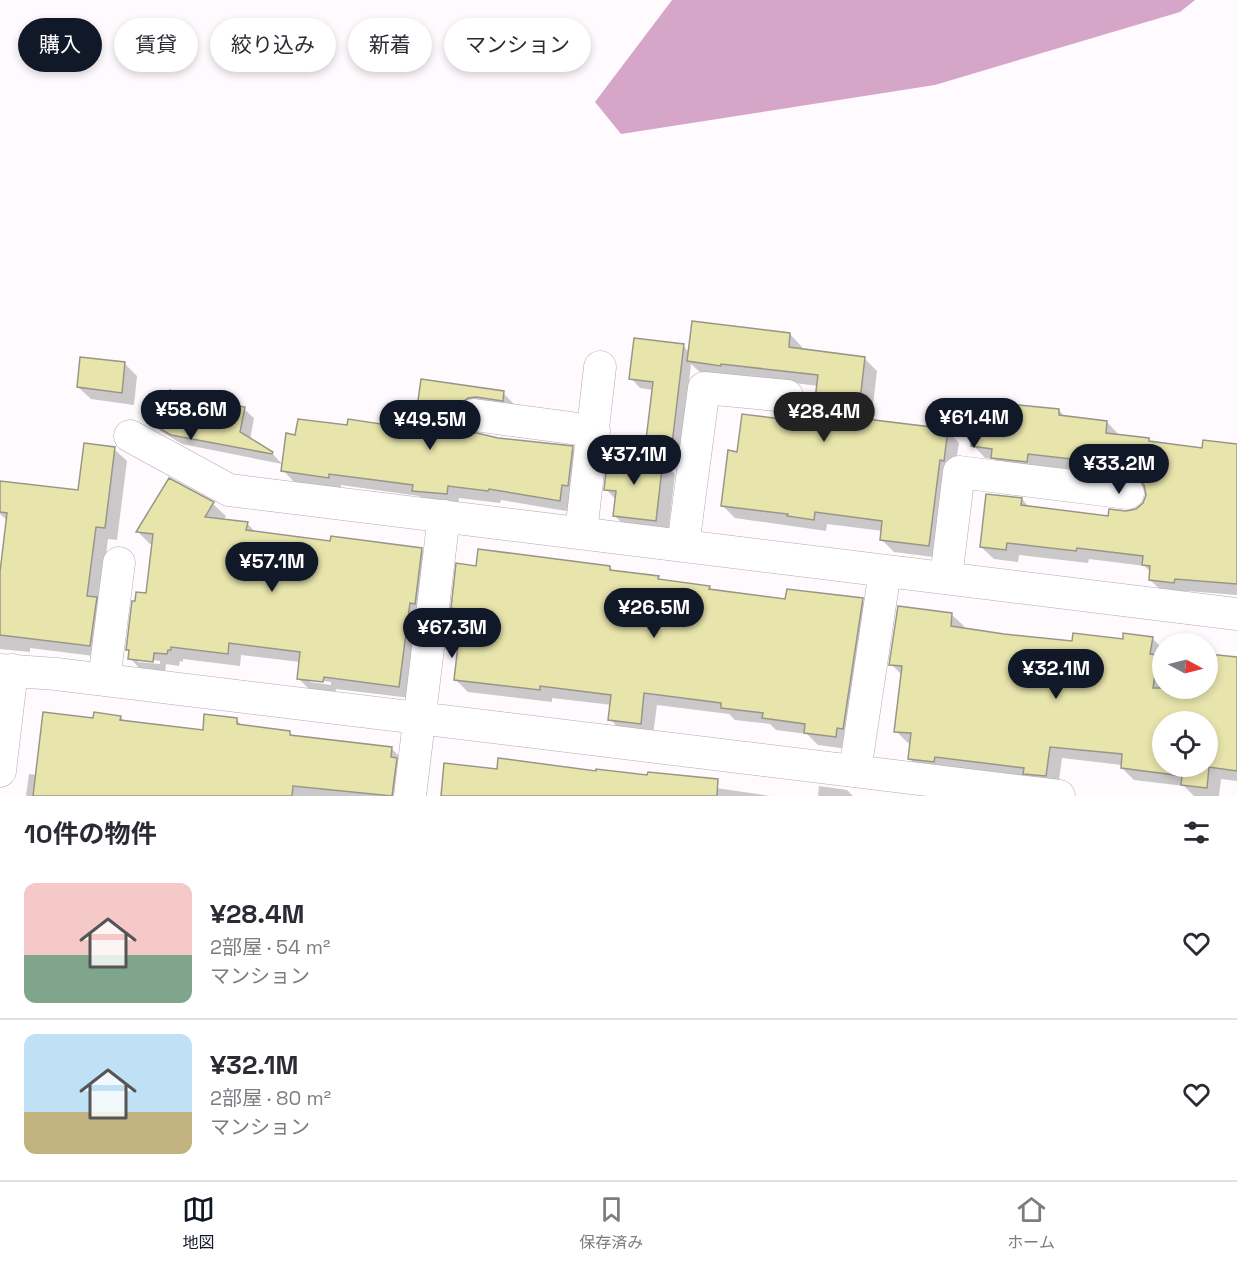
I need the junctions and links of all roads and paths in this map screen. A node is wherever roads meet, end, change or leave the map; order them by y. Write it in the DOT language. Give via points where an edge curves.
graph roads {
  1 [pos="600,367"];
  2 [pos="787,396"];
  3 [pos="474,415"];
  4 [pos="594,431"];
  5 [pos="130,436"];
  6 [pos="1128,493"];
  7 [pos="444,516"];
  8 [pos="581,533"];
  9 [pos="683,546"];
  10 [pos="119,563"];
  11 [pos="885,571"];
  12 [pos="946,578"];
  13 [pos="1237,614"];
  14 [pos="6,670"];
  15 [pos="104,680"];
  16 [pos="420,718"];
  17 [pos="0,771"];
  18 [pos="855,771"];
  19 [pos="410,796"];
  20 [pos="1059,796"];
  1 -- 4 [label="street"];
  2 -- 9 [label="street" via="704,388"];
  3 -- 4 [label="street"];
  4 -- 8 [label="street"];
  5 -- 7 [label="street" via="229,490"];
  6 -- 12 [label="street" via="959,472"];
  7 -- 8 [label="street"];
  7 -- 16 [label="street"];
  8 -- 9 [label="street"];
  9 -- 11 [label="street"];
  10 -- 15 [label="street"];
  11 -- 12 [label="street"];
  11 -- 18 [label="street"];
  12 -- 13 [label="street"];
  14 -- 15 [label="street"];
  14 -- 17 [label="street"];
  15 -- 16 [label="street"];
  16 -- 18 [label="street"];
  16 -- 19 [label="street"];
  18 -- 20 [label="street"];
}
